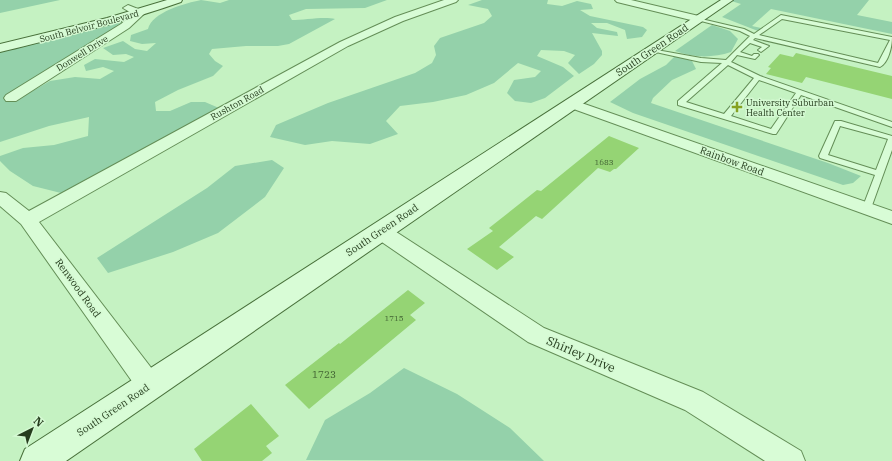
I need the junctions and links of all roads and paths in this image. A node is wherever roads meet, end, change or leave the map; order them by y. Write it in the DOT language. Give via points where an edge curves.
graph roads {
  1 [pos="153,0"];
  2 [pos="177,0"];
  3 [pos="453,0"];
  4 [pos="620,0"];
  5 [pos="728,0"];
  6 [pos="128,8"];
  7 [pos="140,13"];
  8 [pos="699,18"];
  9 [pos="754,36"];
  10 [pos="0,39"];
  11 [pos="892,40"];
  12 [pos="749,41"];
  13 [pos="0,48"];
  14 [pos="653,50"];
  15 [pos="761,50"];
  16 [pos="736,53"];
  17 [pos="756,55"];
  18 [pos="727,62"];
  19 [pos="758,77"];
  20 [pos="800,92"];
  21 [pos="12,98"];
  22 [pos="573,104"];
  23 [pos="726,117"];
  24 [pos="892,125"];
  25 [pos="880,174"];
  26 [pos="0,197"];
  27 [pos="867,209"];
  28 [pos="892,218"];
  29 [pos="28,220"];
  30 [pos="380,231"];
  31 [pos="150,386"];
  32 [pos="37,461"];
  33 [pos="791,461"];
  1 -- 6 [label="main road, South Belvoir Boulevard"];
  2 -- 7 [label="main road, South Belvoir Boulevard"];
  3 -- 29 [label="street, Rushton Road" via="399,19 344,44"];
  4 -- 8 [label="street"];
  5 -- 8 [label="main road, South Green Road"];
  6 -- 7 [label="street"];
  6 -- 10 [label="main road, South Belvoir Boulevard"];
  7 -- 13 [label="main road, South Belvoir Boulevard"];
  7 -- 21 [label="street, Donwell Drive" via="125,26"];
  8 -- 9 [label="lane"];
  8 -- 14 [label="main road, South Green Road"];
  9 -- 11 [label="lane" via="781,17"];
  9 -- 11 [label="lane" via="880,65"];
  9 -- 12 [label="lane"];
  12 -- 15 [label="lane" via="766,46"];
  12 -- 16 [label="lane"];
  14 -- 18 [label="lane" via="701,60"];
  14 -- 22 [label="main road, South Green Road"];
  16 -- 17 [label="lane" via="753,58"];
  16 -- 18 [label="lane"];
  18 -- 19 [label="lane"];
  18 -- 23 [label="lane" via="681,103"];
  19 -- 20 [label="lane"];
  19 -- 23 [label="lane"];
  20 -- 23 [label="lane" via="773,132"];
  20 -- 24 [label="lane"];
  22 -- 27 [label="street, Rainbow Road"];
  22 -- 30 [label="main road, South Green Road"];
  25 -- 25 [label="lane" via="892,138 838,123 822,156"];
  25 -- 27 [label="lane"];
  26 -- 29 [label="street, Renwood Road"];
  27 -- 28 [label="street, Rainbow Road"];
  29 -- 31 [label="street, Renwood Road"];
  30 -- 31 [label="main road, South Green Road"];
  30 -- 33 [label="street, Shirley Drive" via="536,335 694,401"];
  31 -- 32 [label="main road, South Green Road"];
}
